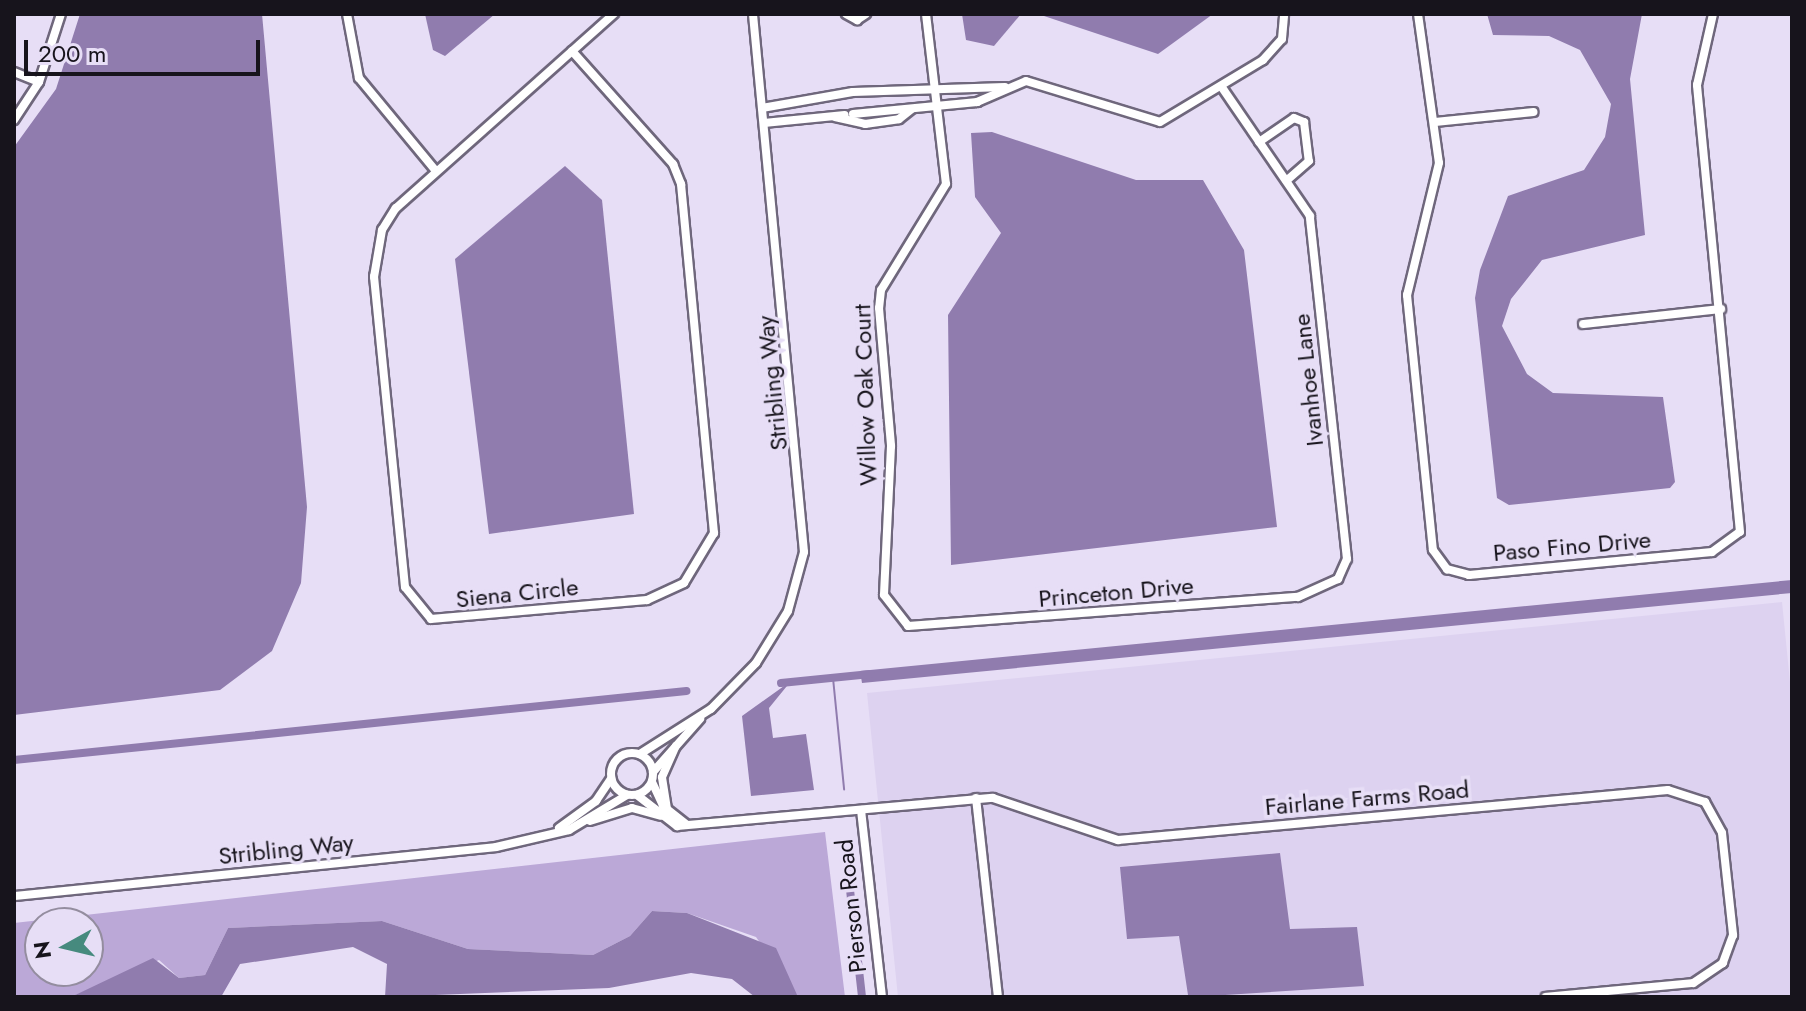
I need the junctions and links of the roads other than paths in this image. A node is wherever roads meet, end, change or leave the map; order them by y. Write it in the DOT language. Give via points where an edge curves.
graph roads {
  1 [pos="61,14"];
  2 [pos="347,14"];
  3 [pos="614,14"];
  4 [pos="753,14"];
  5 [pos="846,14"];
  6 [pos="866,14"];
  7 [pos="926,14"];
  8 [pos="1284,14"];
  9 [pos="1418,14"];
  10 [pos="1713,14"];
  11 [pos="572,51"];
  12 [pos="14,72"];
  13 [pos="39,82"];
  14 [pos="1005,87"];
  15 [pos="1223,89"];
  16 [pos="937,92"];
  17 [pos="862,96"];
  18 [pos="939,107"];
  19 [pos="762,108"];
  20 [pos="912,109"];
  21 [pos="1533,112"];
  22 [pos="865,113"];
  23 [pos="835,117"];
  24 [pos="14,120"];
  25 [pos="1435,122"];
  26 [pos="764,123"];
  27 [pos="865,124"];
  28 [pos="1259,142"];
  29 [pos="436,171"];
  30 [pos="1286,181"];
  31 [pos="1721,309"];
  32 [pos="1583,324"];
  33 [pos="1338,579"];
  34 [pos="895,618"];
  35 [pos="703,715"];
  36 [pos="677,743"];
  37 [pos="640,754"];
  38 [pos="653,772"];
  39 [pos="611,779"];
  40 [pos="652,782"];
  41 [pos="632,795"];
  42 [pos="976,798"];
  43 [pos="861,810"];
  44 [pos="666,814"];
  45 [pos="574,826"];
  46 [pos="559,828"];
  47 [pos="14,896"];
  48 [pos="882,997"];
  49 [pos="998,997"];
  50 [pos="1546,997"];
  1 -- 13 [label="street"];
  2 -- 29 [label="street" via="359,78"];
  3 -- 11 [label="street, Siena Circle"];
  4 -- 19 [label="street, Stribling Way"];
  5 -- 6 [label="street" via="857,20"];
  7 -- 16 [label="street, Willow Oak Court"];
  8 -- 15 [label="street" via="1282,39"];
  9 -- 25 [label="street, Paso Fino Drive"];
  10 -- 31 [label="street, Paso Fino Drive" via="1696,72"];
  11 -- 29 [label="street, Siena Circle"];
  11 -- 29 [label="street, Siena Circle" via="673,164 681,184 714,533 702,563 672,591 445,620 414,607 405,587 374,277 382,230"];
  12 -- 13 [label="street"];
  13 -- 24 [label="street"];
  14 -- 15 [label="street" via="1034,83 1160,122"];
  14 -- 16 [label="street"];
  14 -- 18 [label="street" via="977,102"];
  15 -- 28 [label="street, Ivanhoe Lane"];
  16 -- 17 [label="street"];
  16 -- 18 [label="street, Willow Oak Court"];
  17 -- 19 [label="street"];
  17 -- 22 [label="street"];
  18 -- 20 [label="street"];
  18 -- 34 [label="street, Willow Oak Court" via="941,202 881,290 879,308 891,446 884,595"];
  19 -- 26 [label="street, Stribling Way"];
  20 -- 22 [label="street"];
  20 -- 27 [label="street"];
  21 -- 25 [label="street"];
  22 -- 23 [label="street"];
  22 -- 27 [label="street"];
  23 -- 26 [label="street"];
  23 -- 27 [label="street"];
  25 -- 31 [label="street, Paso Fino Drive" via="1438,181 1407,295 1433,550 1447,569 1469,575 1712,552 1733,542 1743,520"];
  26 -- 35 [label="street, Stribling Way" via="804,552 774,637"];
  28 -- 30 [label="street, Ivanhoe Lane"];
  28 -- 30 [label="street" via="1294,118 1304,122 1309,161"];
  30 -- 33 [label="street, Ivanhoe Lane" via="1310,216 1347,559"];
  31 -- 32 [label="street"];
  33 -- 34 [label="street, Princeton Drive" via="1298,597 925,627"];
  35 -- 36 [label="street, Stribling Way"];
  35 -- 37 [label="street, Stribling Way"];
  36 -- 38 [label="street, Stribling Way"];
  36 -- 44 [label="street" via="662,777"];
  37 -- 38 [label="street"];
  37 -- 39 [label="street" via="620,756"];
  38 -- 40 [label="street"];
  39 -- 41 [label="street"];
  39 -- 46 [label="street, Stribling Way" via="596,801"];
  40 -- 41 [label="street"];
  40 -- 44 [label="street, Fairlane Farms Road"];
  41 -- 44 [label="street, Fairlane Farms Road"];
  41 -- 45 [label="street, Stribling Way"];
  42 -- 43 [label="street, Fairlane Farms Road"];
  42 -- 49 [label="street"];
  42 -- 50 [label="street, Fairlane Farms Road" via="1022,804 1118,840 1668,790 1705,802 1721,827 1732,928 1719,967 1693,983"];
  43 -- 44 [label="street, Fairlane Farms Road" via="686,824"];
  43 -- 48 [label="street, Pierson Road"];
  44 -- 45 [label="street" via="625,809"];
  45 -- 46 [label="street, Stribling Way"];
  46 -- 47 [label="street, Stribling Way" via="496,847"];
}
